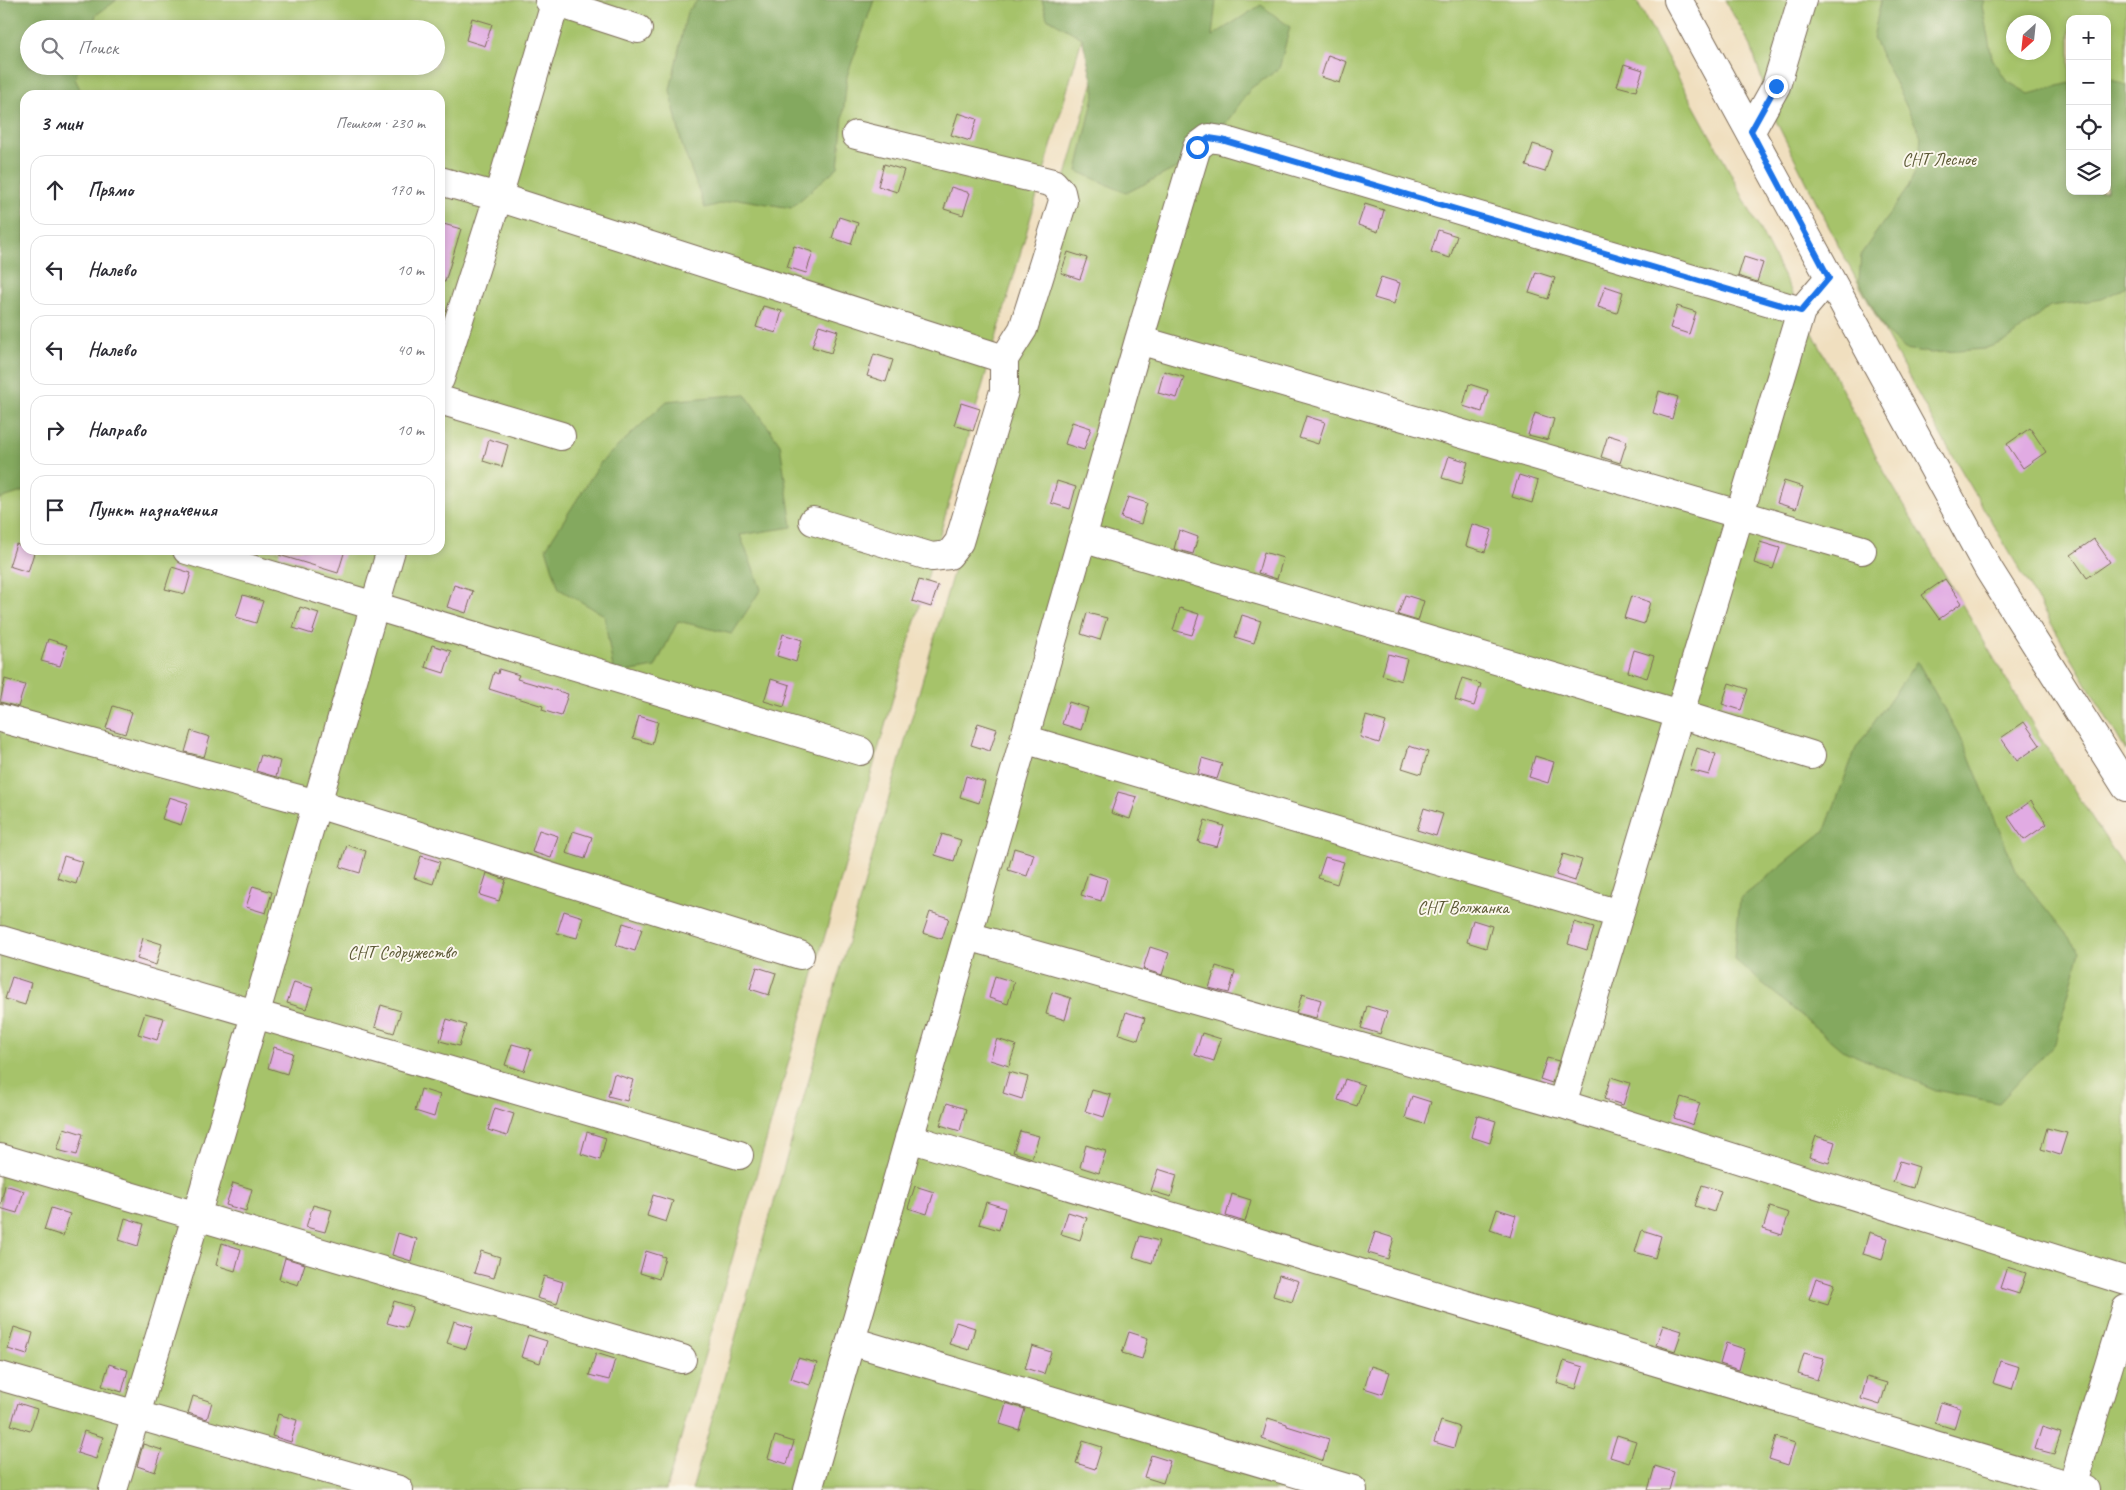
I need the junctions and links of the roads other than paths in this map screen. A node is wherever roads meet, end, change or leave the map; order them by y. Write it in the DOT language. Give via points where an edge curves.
graph roads {
  1 [pos="1678,0"];
  2 [pos="1802,0"];
  3 [pos="554,1"];
  4 [pos="638,29"];
  5 [pos="1751,131"];
  6 [pos="856,135"];
  7 [pos="445,182"];
  8 [pos="498,197"];
  9 [pos="1829,278"];
  10 [pos="1801,311"];
  11 [pos="1140,340"];
  12 [pos="1004,359"];
  13 [pos="445,363"];
  14 [pos="445,401"];
  15 [pos="561,436"];
  16 [pos="1740,514"];
  17 [pos="813,521"];
  18 [pos="1082,538"];
  19 [pos="1862,550"];
  20 [pos="204,555"];
  21 [pos="390,555"];
  22 [pos="375,606"];
  23 [pos="1679,714"];
  24 [pos="0,718"];
  25 [pos="1024,739"];
  26 [pos="860,751"];
  27 [pos="1811,755"];
  28 [pos="2126,787"];
  29 [pos="317,804"];
  30 [pos="1619,914"];
  31 [pos="968,936"];
  32 [pos="1,940"];
  33 [pos="800,955"];
  34 [pos="254,1014"];
  35 [pos="1562,1104"];
  36 [pos="909,1138"];
  37 [pos="738,1155"];
  38 [pos="0,1158"];
  39 [pos="196,1217"];
  40 [pos="2126,1280"];
  41 [pos="2126,1309"];
  42 [pos="851,1341"];
  43 [pos="682,1359"];
  44 [pos="0,1376"];
  45 [pos="135,1415"];
  46 [pos="2076,1489"];
  47 [pos="113,1490"];
  48 [pos="399,1490"];
  49 [pos="808,1490"];
  50 [pos="1353,1490"];
  1 -- 5 [label="street"];
  2 -- 5 [label="street" via="1776,86"];
  3 -- 4 [label="street"];
  3 -- 8 [label="street"];
  5 -- 9 [label="street"];
  6 -- 12 [label="street" via="1053,184 1061,192 1064,201 1023,329"];
  7 -- 8 [label="street"];
  8 -- 12 [label="street"];
  8 -- 13 [label="street"];
  9 -- 10 [label="street"];
  9 -- 28 [label="street" via="1989,570"];
  10 -- 11 [label="street" via="1209,138 1197,147"];
  10 -- 16 [label="street"];
  11 -- 16 [label="street"];
  11 -- 18 [label="street"];
  12 -- 17 [label="street" via="1004,391 959,542 949,555 932,557"];
  14 -- 15 [label="street"];
  16 -- 19 [label="street"];
  16 -- 23 [label="street"];
  18 -- 23 [label="street"];
  18 -- 25 [label="street"];
  20 -- 22 [label="street"];
  21 -- 22 [label="street"];
  22 -- 26 [label="street"];
  22 -- 29 [label="street"];
  23 -- 27 [label="street"];
  23 -- 30 [label="street"];
  24 -- 29 [label="street"];
  25 -- 30 [label="street"];
  25 -- 31 [label="street"];
  29 -- 33 [label="street"];
  29 -- 34 [label="street"];
  30 -- 35 [label="street"];
  31 -- 35 [label="street"];
  31 -- 36 [label="street"];
  32 -- 34 [label="street"];
  34 -- 37 [label="street"];
  34 -- 39 [label="street"];
  35 -- 40 [label="street"];
  36 -- 42 [label="street"];
  36 -- 46 [label="street"];
  38 -- 39 [label="street"];
  39 -- 43 [label="street"];
  39 -- 45 [label="street"];
  41 -- 46 [label="street"];
  42 -- 49 [label="street"];
  42 -- 50 [label="street"];
  44 -- 45 [label="street"];
  45 -- 47 [label="street"];
  45 -- 48 [label="street"];
}
